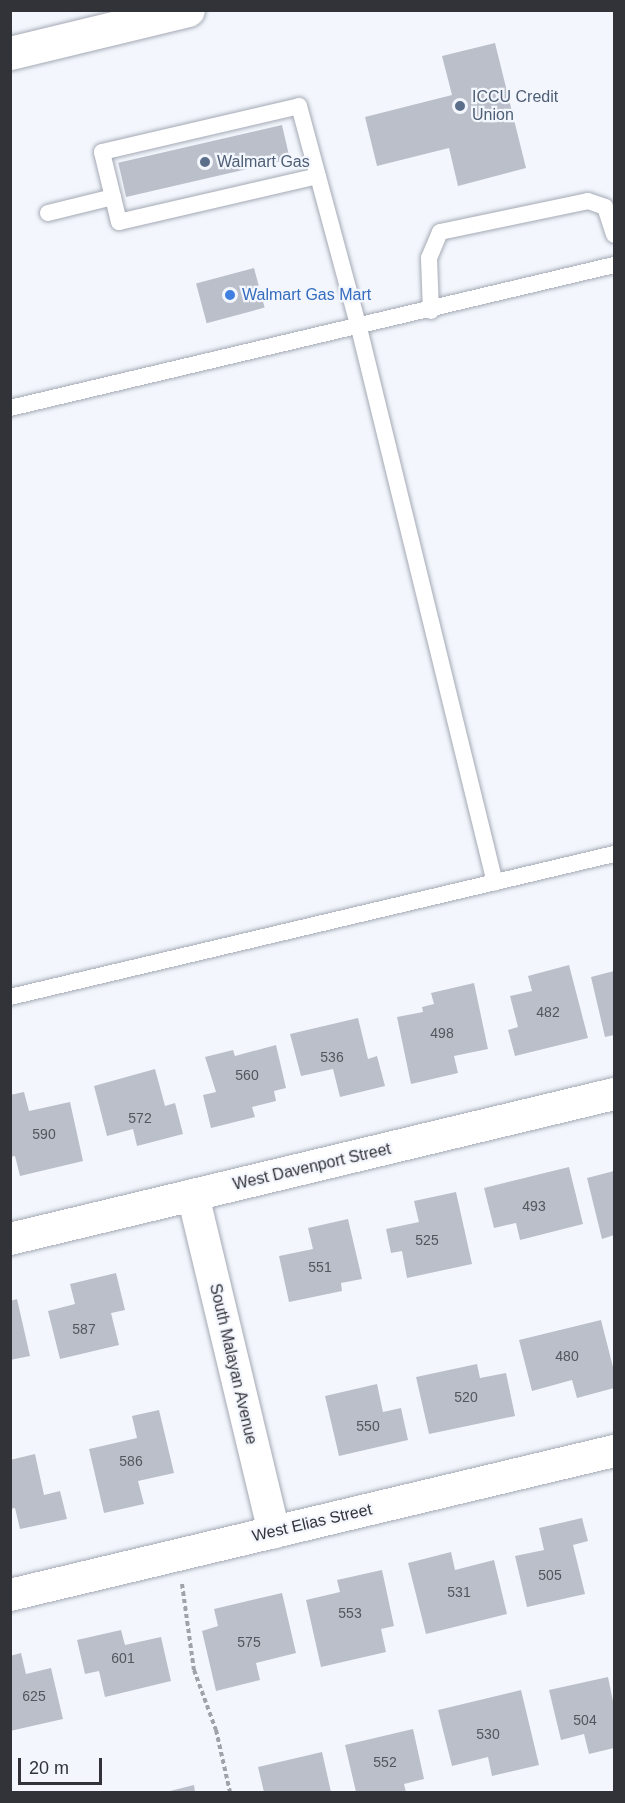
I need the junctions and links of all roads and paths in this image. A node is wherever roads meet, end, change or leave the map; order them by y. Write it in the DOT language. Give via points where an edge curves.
graph roads {
  1 [pos="188,10"];
  2 [pos="10,53"];
  3 [pos="318,176"];
  4 [pos="113,197"];
  5 [pos="48,213"];
  6 [pos="615,234"];
  7 [pos="615,265"];
  8 [pos="431,311"];
  9 [pos="359,328"];
  10 [pos="10,408"];
  11 [pos="615,854"];
  12 [pos="495,883"];
  13 [pos="10,997"];
  14 [pos="615,1095"];
  15 [pos="193,1195"];
  16 [pos="10,1239"];
  17 [pos="615,1451"];
  18 [pos="274,1532"];
  19 [pos="176,1556"];
  20 [pos="10,1595"];
  21 [pos="230,1792"];
  1 -- 2 [label="street"];
  3 -- 4 [label="lane" via="119,222"];
  3 -- 4 [label="lane" via="299,106 102,152"];
  3 -- 9 [label="lane"];
  4 -- 5 [label="lane"];
  6 -- 8 [label="lane" via="606,207 588,201 440,232 429,258"];
  7 -- 8 [label="lane"];
  8 -- 9 [label="lane"];
  9 -- 10 [label="lane"];
  9 -- 12 [label="lane"];
  11 -- 12 [label="lane"];
  12 -- 13 [label="lane"];
  14 -- 15 [label="street, West Davenport Street"];
  15 -- 16 [label="street, West Davenport Street"];
  15 -- 18 [label="street, South Malayan Avenue"];
  17 -- 18 [label="street, West Elias Street"];
  18 -- 19 [label="street, West Elias Street"];
  19 -- 20 [label="street, West Elias Street"];
  19 -- 21 [label="path" via="190,1624 194,1670 216,1730"];
}
